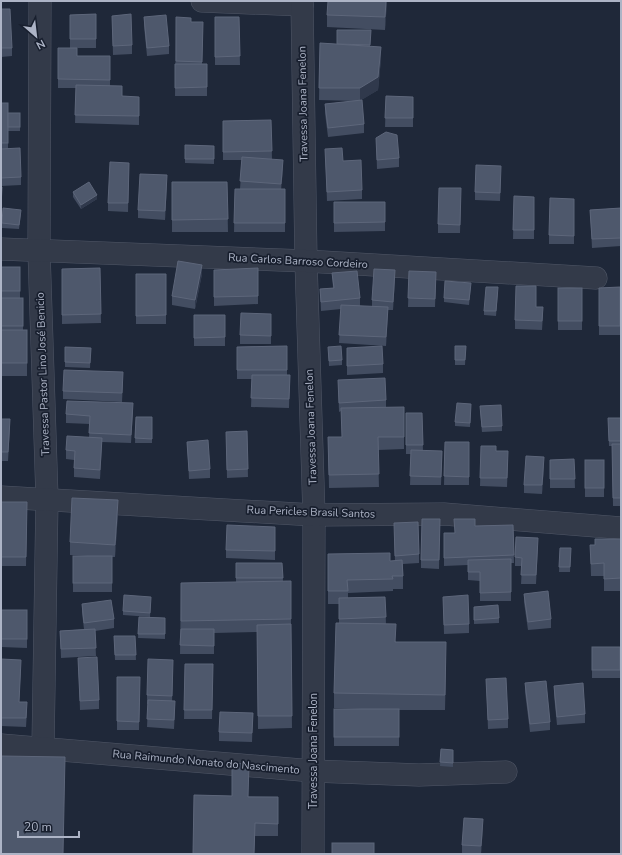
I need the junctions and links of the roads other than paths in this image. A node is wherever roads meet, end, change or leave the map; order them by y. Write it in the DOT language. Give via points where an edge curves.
graph roads {
  1 [pos="40,1"];
  2 [pos="202,1"];
  3 [pos="302,3"];
  4 [pos="1,249"];
  5 [pos="39,251"];
  6 [pos="306,261"];
  7 [pos="596,278"];
  8 [pos="1,496"];
  9 [pos="47,498"];
  10 [pos="314,515"];
  11 [pos="621,528"];
  12 [pos="1,745"];
  13 [pos="43,747"];
  14 [pos="313,771"];
  15 [pos="506,772"];
  16 [pos="313,854"];
  1 -- 5 [label="street, Travessa Pastor Lino José Benicio"];
  2 -- 3 [label="street"];
  3 -- 6 [label="street, Travessa Joana Fenelon"];
  4 -- 5 [label="street, Rua Carlos Barroso Cordeiro"];
  5 -- 6 [label="street, Rua Carlos Barroso Cordeiro"];
  5 -- 9 [label="street, Travessa Pastor Lino José Benicio"];
  6 -- 7 [label="street, Rua Carlos Barroso Cordeiro"];
  6 -- 10 [label="street, Travessa Joana Fenelon"];
  8 -- 9 [label="street, Rua Pericles Brasil Santos"];
  9 -- 10 [label="street, Rua Pericles Brasil Santos"];
  9 -- 13 [label="street, Travessa Pastor Lino José Benicio"];
  10 -- 11 [label="street, Rua Pericles Brasil Santos" via="444,514"];
  10 -- 14 [label="street, Travessa Joana Fenelon"];
  12 -- 13 [label="street, Rua Raimundo Nonato do Nascimento"];
  13 -- 14 [label="street, Rua Raimundo Nonato do Nascimento"];
  14 -- 15 [label="street, Rua Raimundo Nonato do Nascimento" via="419,775"];
  14 -- 16 [label="street, Travessa Joana Fenelon"];
}
